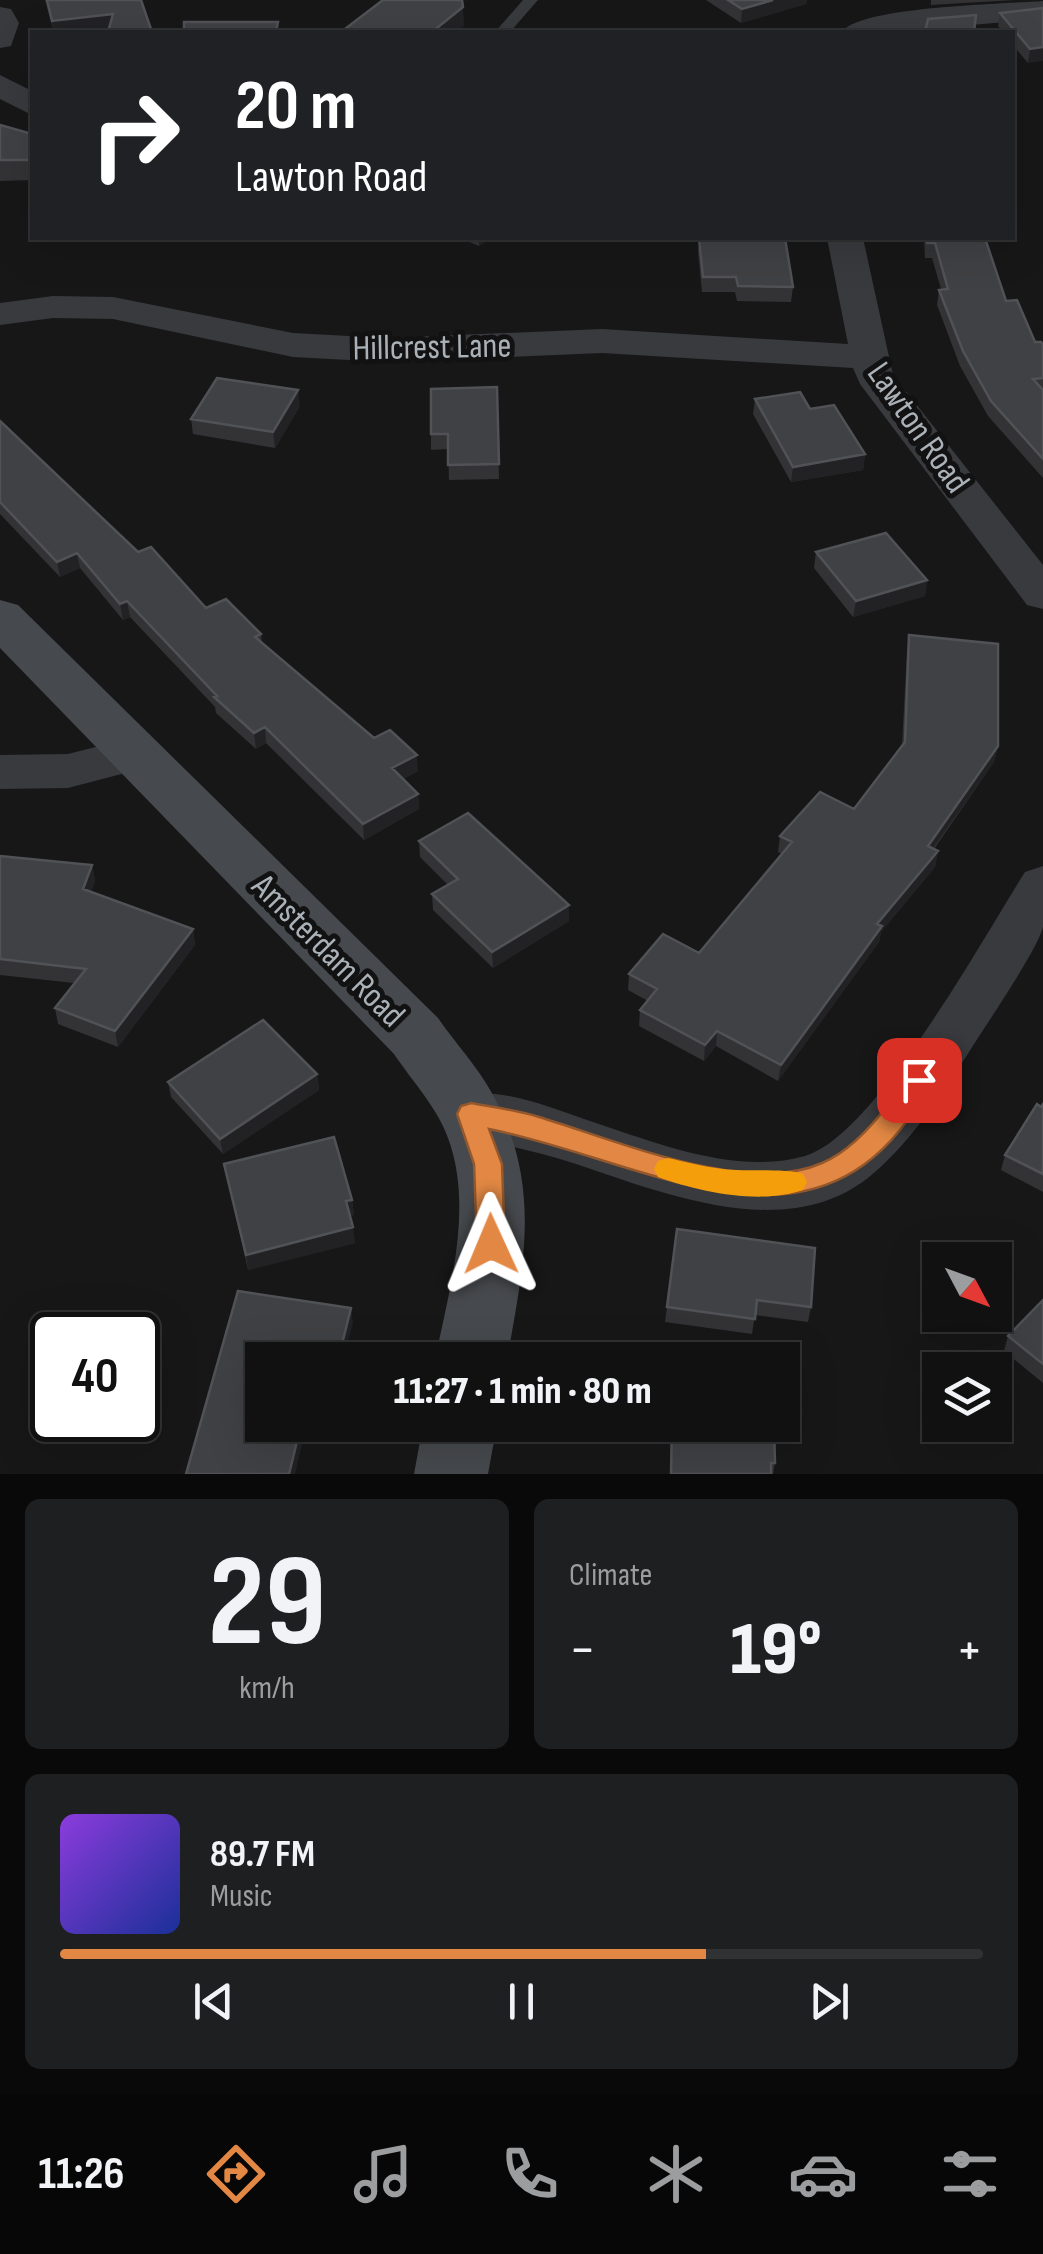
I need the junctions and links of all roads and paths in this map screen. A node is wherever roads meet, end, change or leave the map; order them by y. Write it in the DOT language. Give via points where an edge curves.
graph roads {
  1 [pos="531,0"];
  2 [pos="1043,10"];
  3 [pos="0,16"];
  4 [pos="504,30"];
  5 [pos="864,30"];
  6 [pos="0,38"];
  7 [pos="0,85"];
  8 [pos="30,104"];
  9 [pos="845,240"];
  10 [pos="0,314"];
  11 [pos="868,357"];
  12 [pos="1043,595"];
  13 [pos="0,617"];
  14 [pos="135,754"];
  15 [pos="0,772"];
  16 [pos="1043,885"];
  17 [pos="471,1114"];
  18 [pos="475,1342"];
  19 [pos="457,1442"];
  20 [pos="451,1474"];
  1 -- 4 [label="lane"];
  2 -- 5 [label="street" via="888,22"];
  3 -- 6 [label="street"];
  7 -- 8 [label="street"];
  9 -- 11 [label="street, Lawton Road"];
  10 -- 11 [label="street, Hillcrest Lane" via="113,308 292,345 386,350 602,341"];
  11 -- 12 [label="street, Lawton Road" via="874,376"];
  13 -- 14 [label="street, Amsterdam Road"];
  14 -- 15 [label="street" via="45,776"];
  14 -- 17 [label="street, Amsterdam Road" via="416,1036"];
  16 -- 17 [label="street" via="898,1112 858,1155 827,1174 780,1185 721,1181"];
  17 -- 18 [label="street, Amsterdam Road" via="488,1164 491,1205"];
  19 -- 20 [label="street"];
}
